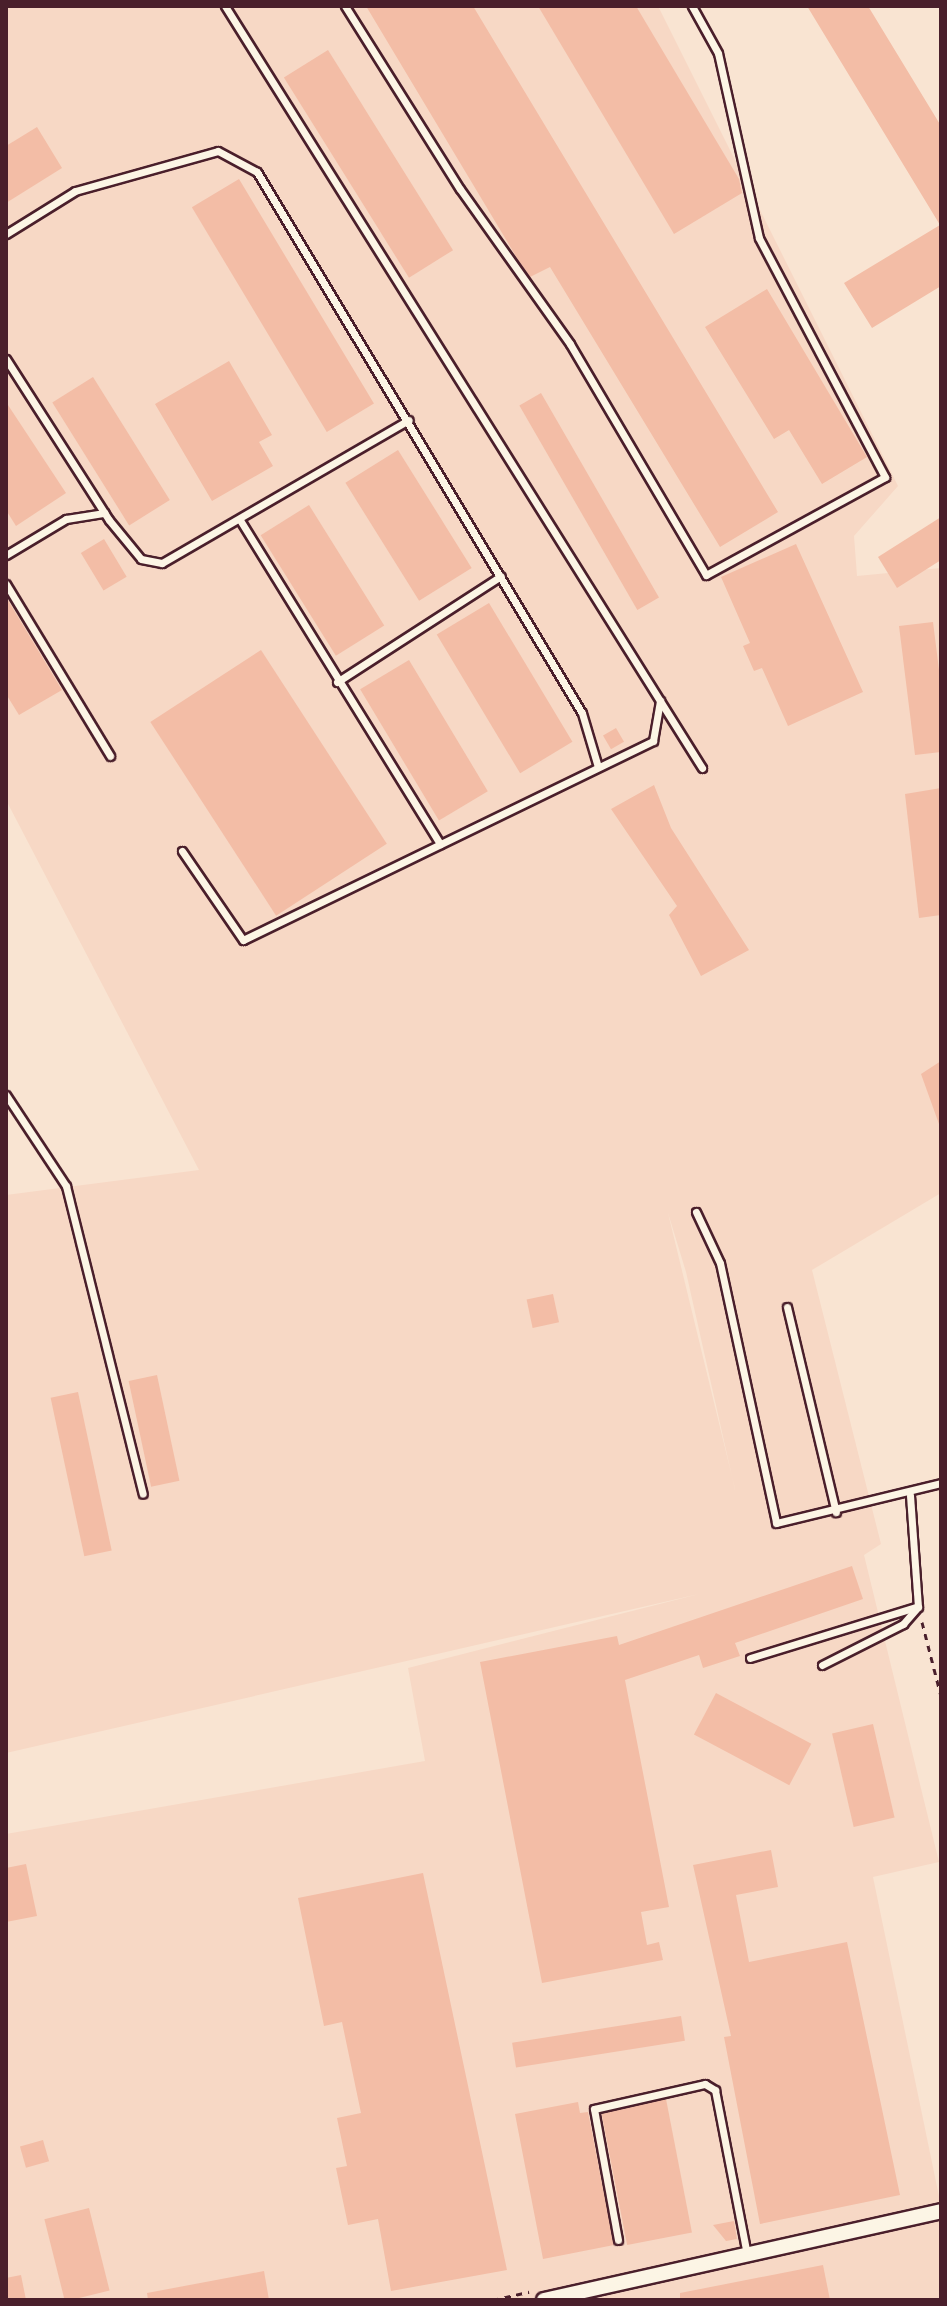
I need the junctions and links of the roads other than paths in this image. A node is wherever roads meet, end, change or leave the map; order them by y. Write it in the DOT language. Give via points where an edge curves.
graph roads {
  1 [pos="225,6"];
  2 [pos="345,6"];
  3 [pos="692,6"];
  4 [pos="6,234"];
  5 [pos="6,359"];
  6 [pos="409,420"];
  7 [pos="105,513"];
  8 [pos="240,520"];
  9 [pos="6,555"];
  10 [pos="501,576"];
  11 [pos="6,584"];
  12 [pos="337,682"];
  13 [pos="660,701"];
  14 [pos="110,756"];
  15 [pos="598,767"];
  16 [pos="702,768"];
  17 [pos="440,844"];
  18 [pos="182,851"];
  19 [pos="6,1095"];
  20 [pos="696,1212"];
  21 [pos="787,1307"];
  22 [pos="941,1483"];
  23 [pos="143,1494"];
  24 [pos="910,1495"];
  25 [pos="836,1512"];
  26 [pos="918,1607"];
  27 [pos="750,1658"];
  28 [pos="822,1665"];
  29 [pos="941,2211"];
  30 [pos="618,2240"];
  31 [pos="747,2254"];
  32 [pos="544,2300"];
  1 -- 13 [label="lane"];
  2 -- 3 [label="lane" via="460,189 570,344 706,575 885,477 759,238 718,53"];
  4 -- 6 [label="lane" via="75,191 218,151 257,172"];
  5 -- 7 [label="lane"];
  6 -- 8 [label="lane"];
  6 -- 10 [label="lane"];
  7 -- 8 [label="lane" via="141,559 162,563"];
  7 -- 9 [label="lane" via="66,519"];
  8 -- 12 [label="lane"];
  10 -- 12 [label="lane"];
  10 -- 15 [label="lane" via="582,713"];
  11 -- 14 [label="lane"];
  12 -- 17 [label="lane"];
  13 -- 15 [label="lane" via="653,741"];
  13 -- 16 [label="lane"];
  15 -- 17 [label="lane"];
  17 -- 18 [label="lane" via="243,940"];
  19 -- 23 [label="lane" via="66,1186"];
  20 -- 25 [label="lane" via="720,1263 776,1523"];
  21 -- 25 [label="lane"];
  22 -- 24 [label="lane"];
  24 -- 25 [label="lane"];
  24 -- 26 [label="lane"];
  26 -- 27 [label="lane"];
  26 -- 28 [label="lane" via="903,1624"];
  29 -- 31 [label="street"];
  30 -- 31 [label="lane" via="594,2109 705,2084 715,2090"];
  31 -- 32 [label="street"];
}
